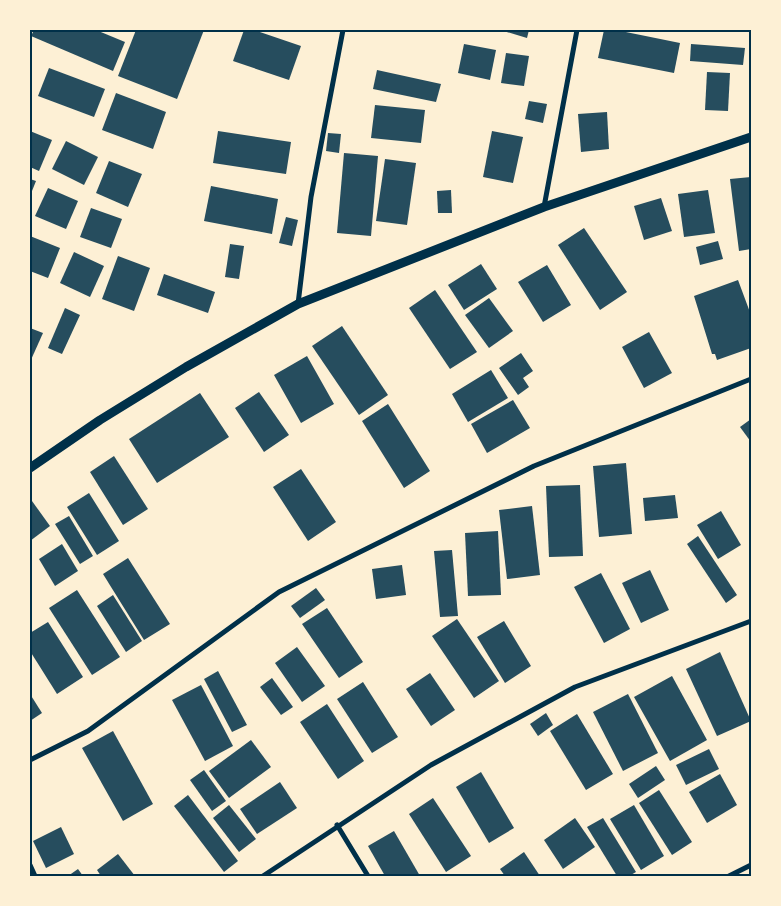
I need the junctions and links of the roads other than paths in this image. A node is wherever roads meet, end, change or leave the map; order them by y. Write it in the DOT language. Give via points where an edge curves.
graph roads {
  1 [pos="343,30"];
  2 [pos="576,30"];
  3 [pos="751,137"];
  4 [pos="544,207"];
  5 [pos="298,304"];
  6 [pos="751,379"];
  7 [pos="30,468"];
  8 [pos="751,621"];
  9 [pos="30,760"];
  10 [pos="336,825"];
  11 [pos="30,865"];
  12 [pos="751,865"];
  13 [pos="35,876"];
  14 [pos="263,876"];
  15 [pos="368,876"];
  16 [pos="729,876"];
  1 -- 5 [label="street" via="312,197"];
  2 -- 4 [label="street"];
  3 -- 4 [label="street"];
  4 -- 5 [label="street"];
  5 -- 7 [label="street" via="186,367"];
  6 -- 9 [label="street" via="534,466 279,592 88,731"];
  8 -- 10 [label="street" via="575,688 431,765"];
  10 -- 14 [label="street"];
  10 -- 15 [label="street"];
  11 -- 13 [label="street"];
  12 -- 16 [label="street"];
}
